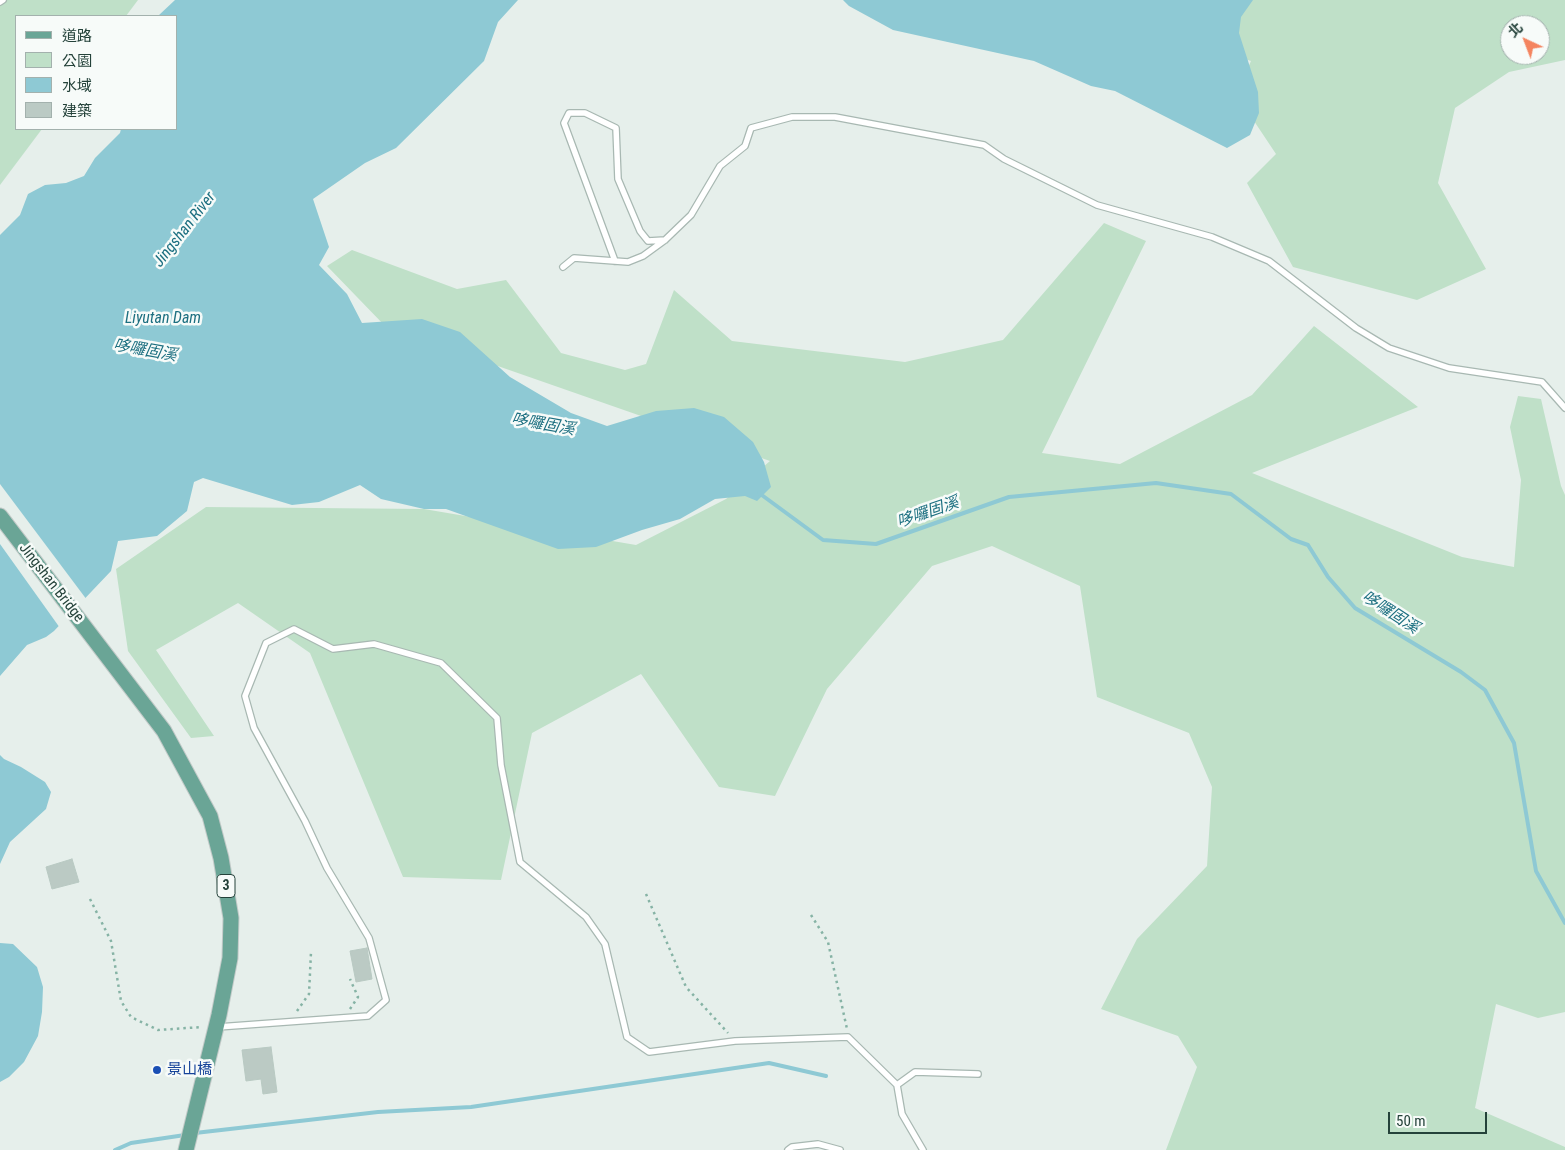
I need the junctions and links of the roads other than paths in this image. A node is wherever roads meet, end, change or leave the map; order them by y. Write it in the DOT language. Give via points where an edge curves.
graph roads {
  1 [pos="665,240"];
  2 [pos="615,261"];
  3 [pos="564,267"];
  4 [pos="1565,408"];
  5 [pos="0,516"];
  6 [pos="216,1027"];
  7 [pos="978,1074"];
  8 [pos="897,1085"];
  9 [pos="186,1150"];
  10 [pos="788,1150"];
  11 [pos="840,1150"];
  12 [pos="924,1150"];
  1 -- 2 [label="lane" via="636,259"];
  1 -- 2 [label="lane" via="648,241 640,231 618,179 616,128 585,113 569,113 564,123"];
  1 -- 4 [label="lane" via="690,215 720,166 745,146 751,128 792,117 835,117 894,127 984,145 1004,159 1097,205 1212,237 1269,261 1356,328 1389,348 1450,368 1542,382"];
  2 -- 3 [label="lane" via="574,258"];
  5 -- 6 [label="main road, Jingshan Bridge / 3" via="164,731 210,816 231,918 230,958"];
  6 -- 8 [label="lane" via="368,1016 386,1000 369,938 327,868 254,728 245,696 266,643 294,629 333,649 374,644 441,663 496,718 501,765 520,862 586,917 605,944 627,1038 649,1052 735,1041 848,1037"];
  6 -- 9 [label="main road, 3"];
  7 -- 8 [label="lane" via="915,1072"];
  8 -- 12 [label="lane" via="902,1114"];
  10 -- 11 [label="lane" via="818,1144"];
}
